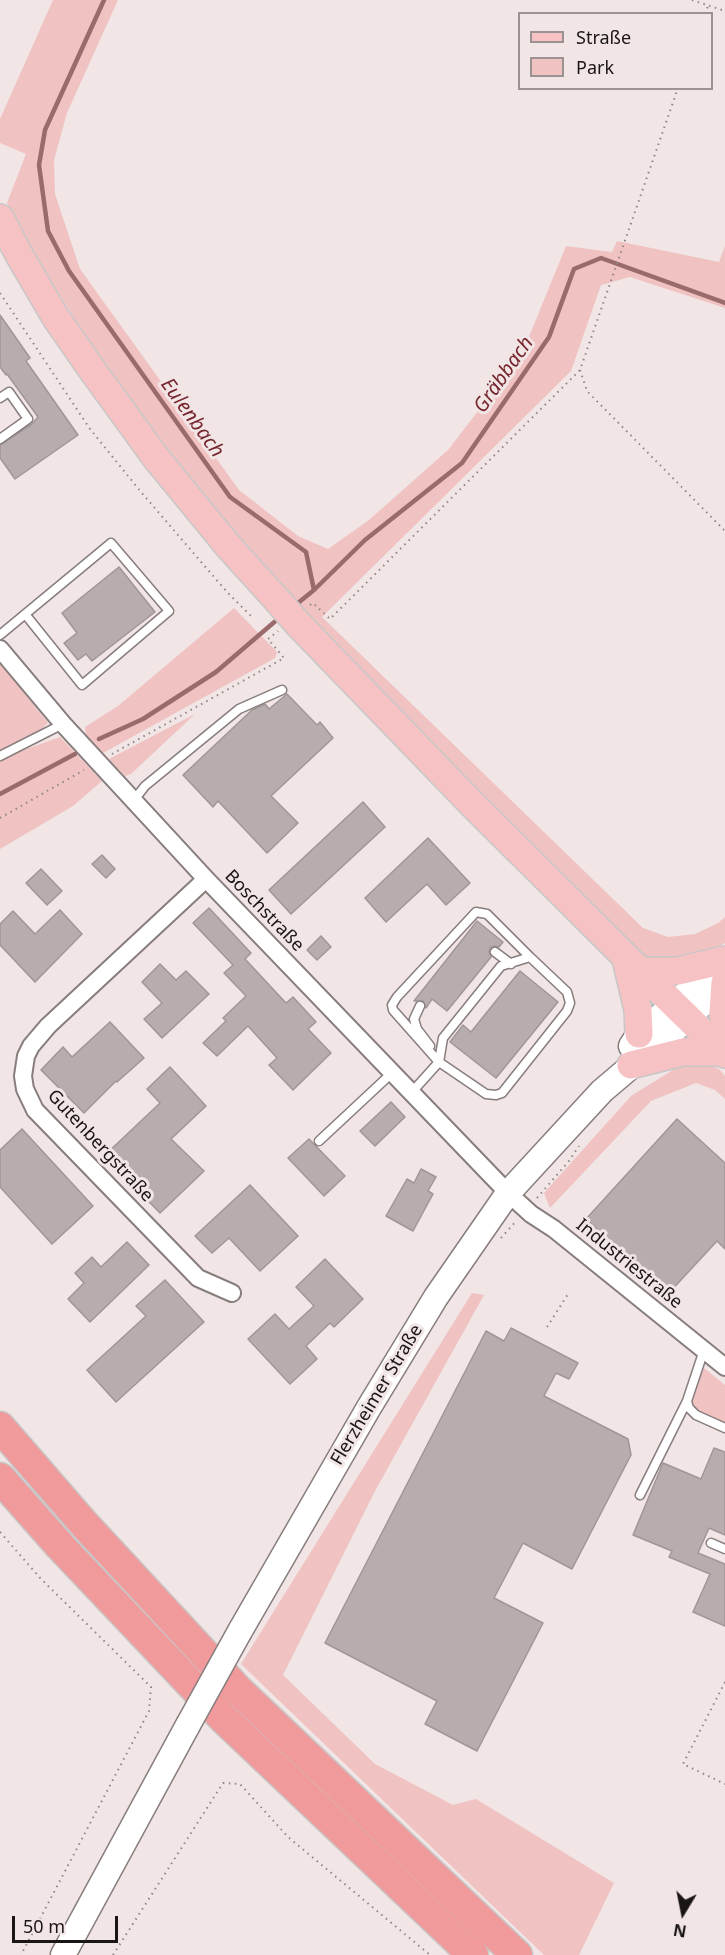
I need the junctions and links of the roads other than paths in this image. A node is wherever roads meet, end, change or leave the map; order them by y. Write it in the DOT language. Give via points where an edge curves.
graph roads {
  1 [pos="0,218"];
  2 [pos="0,398"];
  3 [pos="0,439"];
  4 [pos="25,614"];
  5 [pos="0,635"];
  6 [pos="0,649"];
  7 [pos="282,690"];
  8 [pos="63,724"];
  9 [pos="0,756"];
  10 [pos="134,800"];
  11 [pos="206,879"];
  12 [pos="495,951"];
  13 [pos="530,957"];
  14 [pos="725,960"];
  15 [pos="511,964"];
  16 [pos="633,964"];
  17 [pos="725,983"];
  18 [pos="420,1006"];
  19 [pos="681,1011"];
  20 [pos="725,1022"];
  21 [pos="639,1034"];
  22 [pos="724,1053"];
  23 [pos="440,1062"];
  24 [pos="631,1065"];
  25 [pos="393,1072"];
  26 [pos="602,1091"];
  27 [pos="412,1092"];
  28 [pos="319,1141"];
  29 [pos="508,1193"];
  30 [pos="232,1293"];
  31 [pos="704,1350"];
  32 [pos="725,1367"];
  33 [pos="687,1401"];
  34 [pos="0,1427"];
  35 [pos="725,1428"];
  36 [pos="0,1478"];
  37 [pos="640,1495"];
  38 [pos="711,1543"];
  39 [pos="725,1549"];
  40 [pos="63,1955"];
  41 [pos="473,1955"];
  42 [pos="517,1955"];
  1 -- 16 [label="main road, bridge" via="56,318 96,376 156,458 277,600 290,627"];
  2 -- 3 [label="lane" via="9,392 28,419"];
  4 -- 4 [label="lane" via="111,543 169,611 82,685"];
  4 -- 5 [label="lane"];
  6 -- 8 [label="street, Boschstraße"];
  7 -- 10 [label="lane" via="239,708 145,786"];
  8 -- 9 [label="lane"];
  8 -- 10 [label="street, Boschstraße"];
  10 -- 11 [label="street, Boschstraße"];
  11 -- 25 [label="street, Boschstraße"];
  11 -- 30 [label="street, Gutenbergstraße" via="48,1026 26,1056 23,1077 35,1110 198,1278"];
  12 -- 15 [label="lane"];
  13 -- 15 [label="lane"];
  13 -- 23 [label="lane" via="567,992 570,1003 502,1093 486,1094"];
  13 -- 23 [label="lane" via="487,914 476,912 397,997 393,1010"];
  14 -- 16 [label="main road" via="678,971"];
  14 -- 19 [label="main road, Flerzheimer Straße"];
  15 -- 23 [label="lane" via="501,966 443,1038"];
  16 -- 19 [label="main road"];
  16 -- 21 [label="main road"];
  17 -- 19 [label="main road, Flerzheimer Straße"];
  17 -- 20 [label="main road"];
  18 -- 23 [label="lane" via="414,1019 417,1029"];
  19 -- 21 [label="main road, Flerzheimer Straße"];
  19 -- 22 [label="main road"];
  19 -- 24 [label="main road, Flerzheimer Straße"];
  21 -- 26 [label="main road, Flerzheimer Straße"];
  22 -- 24 [label="main road" via="682,1052"];
  23 -- 27 [label="lane"];
  24 -- 26 [label="main road, Flerzheimer Straße"];
  25 -- 27 [label="street, Boschstraße"];
  25 -- 28 [label="lane"];
  26 -- 29 [label="main road, Flerzheimer Straße"];
  27 -- 29 [label="street, Boschstraße"];
  29 -- 31 [label="street, Industriestraße"];
  29 -- 40 [label="main road, Flerzheimer Straße, bridge" via="436,1297 368,1409 240,1631"];
  31 -- 32 [label="street, Industriestraße"];
  31 -- 33 [label="lane"];
  33 -- 35 [label="lane" via="691,1412"];
  33 -- 37 [label="lane"];
  34 -- 42 [label="highway" via="84,1525 237,1689"];
  36 -- 41 [label="highway" via="222,1717"];
  38 -- 39 [label="lane"];
}
